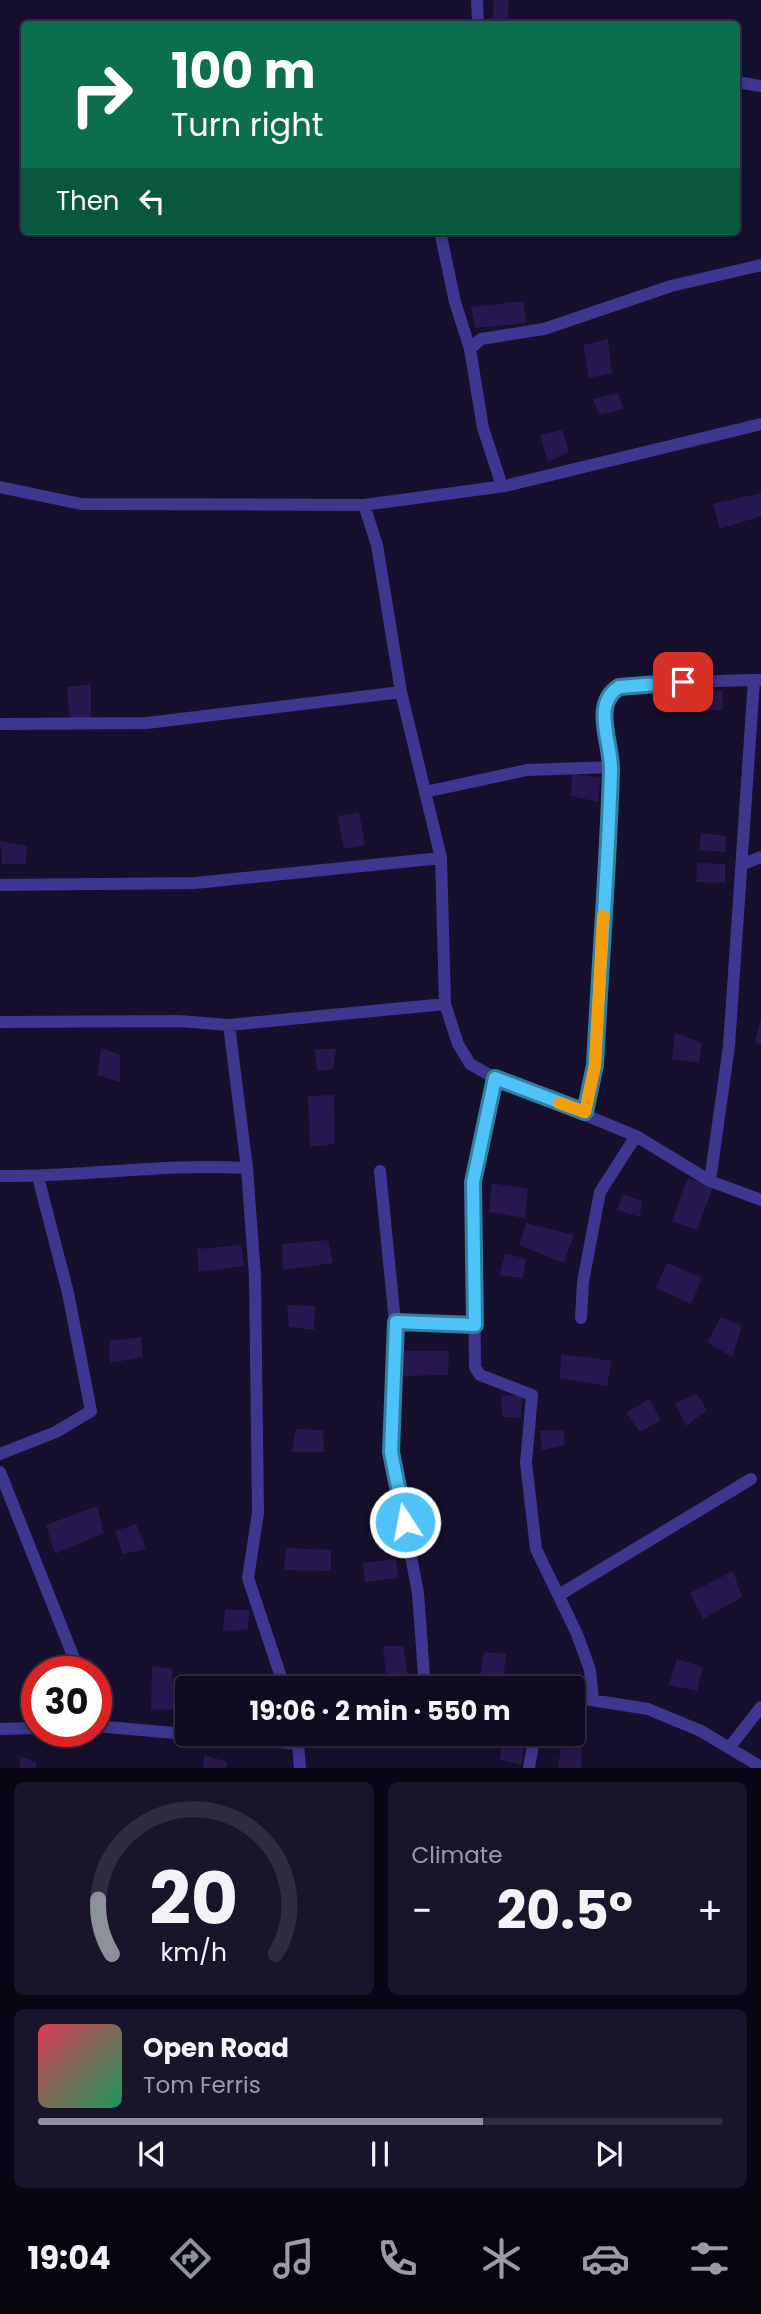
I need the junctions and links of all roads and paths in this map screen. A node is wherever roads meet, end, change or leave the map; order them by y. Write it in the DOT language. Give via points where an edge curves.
graph roads {
  1 [pos="477,0"];
  2 [pos="478,21"];
  3 [pos="740,82"];
  4 [pos="761,86"];
  5 [pos="441,235"];
  6 [pos="761,265"];
  7 [pos="470,349"];
  8 [pos="761,424"];
  9 [pos="502,486"];
  10 [pos="0,487"];
  11 [pos="365,505"];
  12 [pos="758,680"];
  13 [pos="401,692"];
  14 [pos="0,724"];
  15 [pos="612,767"];
  16 [pos="425,792"];
  17 [pos="761,857"];
  18 [pos="441,858"];
  19 [pos="743,864"];
  20 [pos="0,885"];
  21 [pos="445,1004"];
  22 [pos="0,1022"];
  23 [pos="229,1025"];
  24 [pos="495,1078"];
  25 [pos="585,1112"];
  26 [pos="636,1136"];
  27 [pos="247,1168"];
  28 [pos="380,1171"];
  29 [pos="0,1176"];
  30 [pos="38,1177"];
  31 [pos="710,1181"];
  32 [pos="761,1200"];
  33 [pos="581,1318"];
  34 [pos="396,1322"];
  35 [pos="475,1325"];
  36 [pos="0,1454"];
  37 [pos="0,1472"];
  38 [pos="751,1479"];
  39 [pos="559,1595"];
  40 [pos="73,1656"];
  41 [pos="281,1676"];
  42 [pos="424,1676"];
  43 [pos="585,1699"];
  44 [pos="593,1700"];
  45 [pos="761,1707"];
  46 [pos="112,1727"];
  47 [pos="21,1728"];
  48 [pos="0,1729"];
  49 [pos="175,1732"];
  50 [pos="294,1746"];
  51 [pos="533,1746"];
  52 [pos="729,1748"];
  53 [pos="300,1768"];
  54 [pos="528,1768"];
  55 [pos="761,1768"];
  1 -- 2 [label="street"];
  3 -- 4 [label="street"];
  5 -- 7 [label="street"];
  6 -- 7 [label="street" via="671,286 544,329 481,339"];
  7 -- 9 [label="street" via="484,428"];
  8 -- 9 [label="street"];
  9 -- 11 [label="street"];
  10 -- 11 [label="street" via="81,504"];
  11 -- 13 [label="street" via="377,545"];
  12 -- 15 [label="street" via="635,683 610,692 604,705"];
  12 -- 19 [label="street"];
  13 -- 14 [label="street" via="147,723"];
  13 -- 16 [label="street"];
  15 -- 16 [label="street" via="527,770"];
  15 -- 25 [label="street" via="595,1065"];
  16 -- 18 [label="street"];
  17 -- 19 [label="street"];
  18 -- 20 [label="street" via="195,883"];
  18 -- 21 [label="street"];
  19 -- 31 [label="street" via="729,1046"];
  21 -- 23 [label="street"];
  21 -- 24 [label="street" via="458,1044 470,1063"];
  22 -- 23 [label="street"];
  23 -- 27 [label="street"];
  24 -- 25 [label="street"];
  24 -- 35 [label="street" via="473,1182"];
  25 -- 26 [label="street"];
  26 -- 31 [label="street"];
  26 -- 33 [label="street" via="600,1192"];
  27 -- 30 [label="street" via="190,1165"];
  27 -- 41 [label="street" via="255,1277 258,1513 248,1578"];
  28 -- 34 [label="street"];
  29 -- 30 [label="street"];
  30 -- 36 [label="street" via="68,1293 91,1411 56,1432"];
  31 -- 32 [label="street"];
  34 -- 35 [label="street"];
  34 -- 42 [label="street" via="391,1452 418,1593"];
  35 -- 39 [label="street" via="477,1371 532,1395 526,1463 530,1510 536,1549"];
  37 -- 40 [label="street"];
  38 -- 39 [label="street"];
  39 -- 44 [label="street" via="590,1670"];
  43 -- 44 [label="street"];
  44 -- 52 [label="street" via="648,1709"];
  45 -- 52 [label="street"];
  46 -- 49 [label="street"];
  47 -- 48 [label="street"];
  50 -- 53 [label="street"];
  51 -- 54 [label="street"];
  52 -- 55 [label="street"];
}
